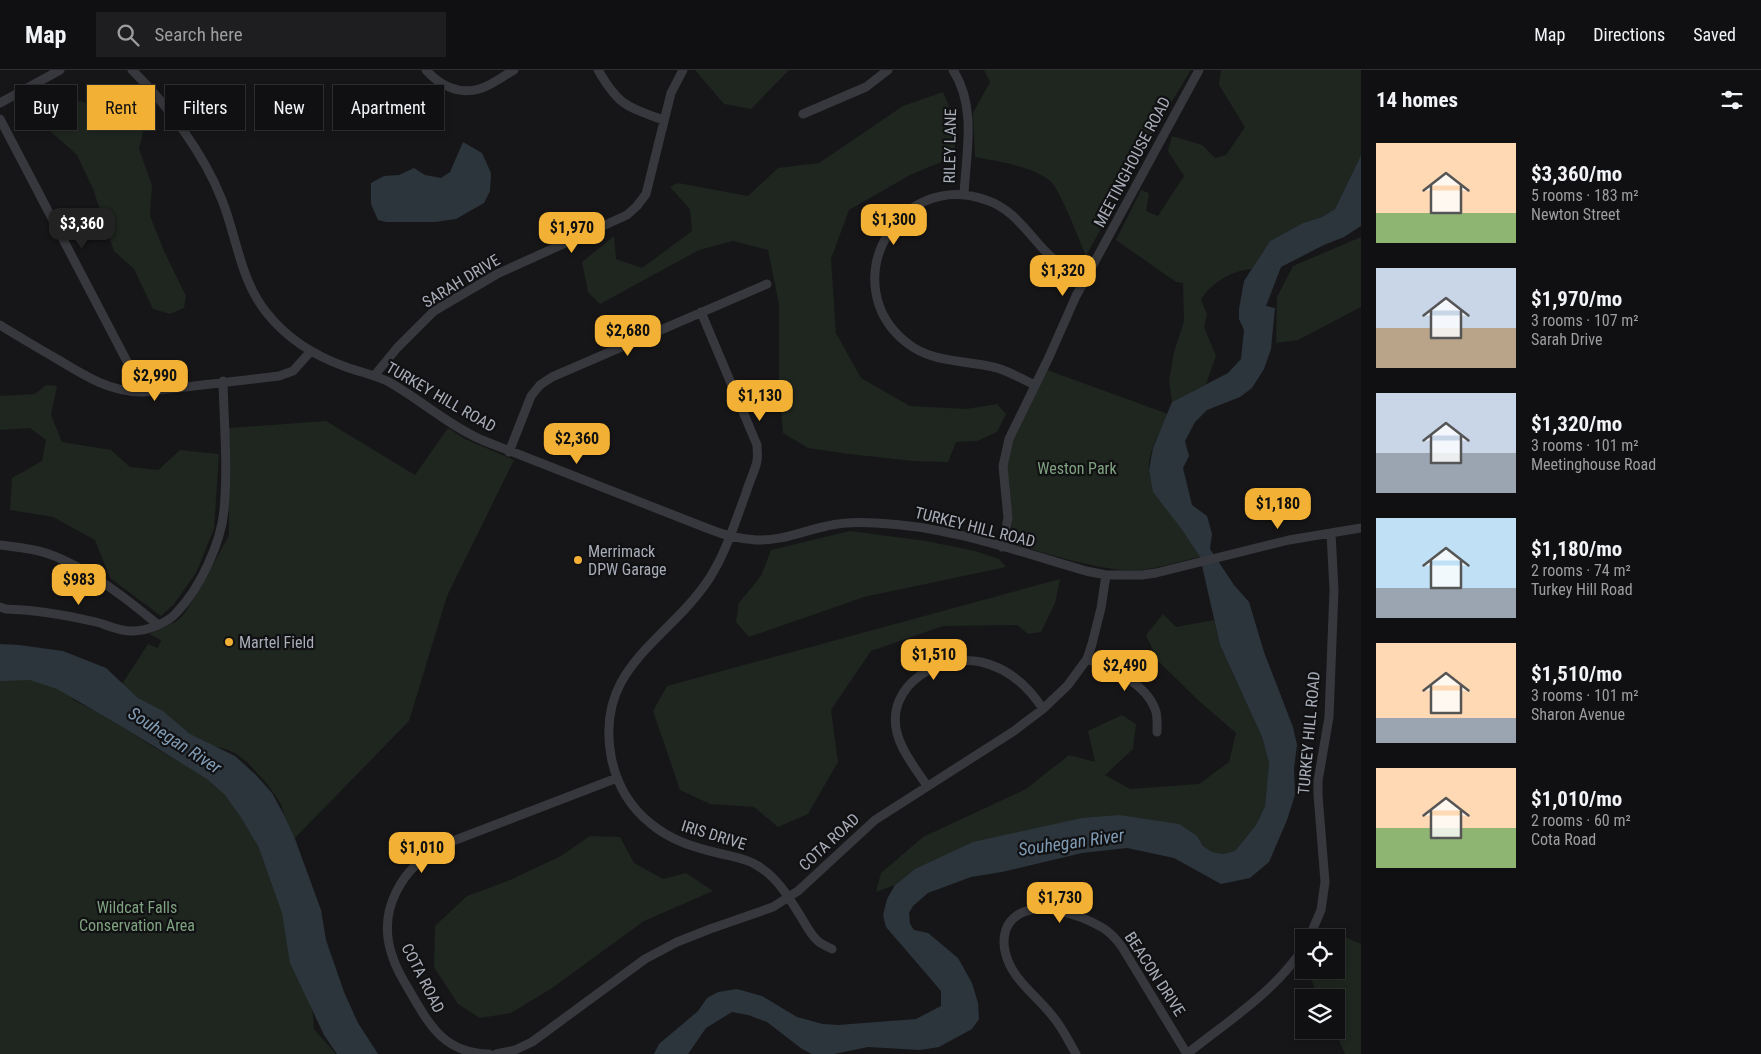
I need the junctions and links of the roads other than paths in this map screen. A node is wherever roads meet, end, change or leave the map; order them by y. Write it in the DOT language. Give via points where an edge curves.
graph roads {
  1 [pos="60,70"];
  2 [pos="132,70"];
  3 [pos="426,70"];
  4 [pos="514,70"];
  5 [pos="598,70"];
  6 [pos="683,70"];
  7 [pos="888,70"];
  8 [pos="953,70"];
  9 [pos="1199,70"];
  10 [pos="0,103"];
  11 [pos="803,114"];
  12 [pos="0,119"];
  13 [pos="663,120"];
  14 [pos="964,195"];
  15 [pos="1085,280"];
  16 [pos="767,284"];
  17 [pos="701,312"];
  18 [pos="0,325"];
  19 [pos="311,351"];
  20 [pos="374,376"];
  21 [pos="223,381"];
  22 [pos="1035,385"];
  23 [pos="144,392"];
  24 [pos="509,452"];
  25 [pos="1361,528"];
  26 [pos="1331,533"];
  27 [pos="730,537"];
  28 [pos="0,545"];
  29 [pos="1002,547"];
  30 [pos="1106,574"];
  31 [pos="0,607"];
  32 [pos="157,624"];
  33 [pos="1087,659"];
  34 [pos="1043,709"];
  35 [pos="1157,732"];
  36 [pos="616,778"];
  37 [pos="927,786"];
  38 [pos="788,898"];
  39 [pos="1313,929"];
  40 [pos="832,949"];
  41 [pos="1295,959"];
  42 [pos="489,1054"];
  43 [pos="496,1054"];
  44 [pos="1076,1054"];
  45 [pos="1187,1054"];
  1 -- 10 [label="street"];
  2 -- 19 [label="street, TURKEY HILL ROAD" via="170,113 213,180 254,294 275,322"];
  3 -- 4 [label="street" via="439,83 466,91 480,89"];
  5 -- 13 [label="street" via="614,95 626,105"];
  6 -- 13 [label="street, SARAH DRIVE" via="671,93"];
  7 -- 11 [label="street" via="866,87"];
  8 -- 14 [label="street, RILEY LANE" via="962,85 967,107"];
  9 -- 15 [label="street, MEETINGHOUSE ROAD"];
  12 -- 23 [label="street"];
  13 -- 20 [label="street, SARAH DRIVE" via="646,194 627,215 497,274 434,311"];
  14 -- 15 [label="street" via="987,200 1007,211 1055,260"];
  14 -- 22 [label="street" via="925,201 907,211 890,230 878,252 875,272 876,292 882,311 899,336 923,353 944,360 995,367"];
  15 -- 22 [label="street, MEETINGHOUSE ROAD"];
  16 -- 17 [label="street"];
  17 -- 24 [label="street" via="566,370 540,385 528,403"];
  17 -- 27 [label="street, IRIS DRIVE" via="757,446 757,460"];
  18 -- 23 [label="street" via="101,384 130,392"];
  19 -- 20 [label="street, TURKEY HILL ROAD"];
  19 -- 21 [label="street" via="299,366 286,374"];
  20 -- 24 [label="street, TURKEY HILL ROAD" via="399,388 467,433"];
  21 -- 23 [label="street"];
  21 -- 32 [label="street" via="226,483 221,526 210,559 192,592 177,612 167,621"];
  22 -- 29 [label="street, MEETINGHOUSE ROAD" via="1005,453 1002,473 1008,518"];
  24 -- 27 [label="street, TURKEY HILL ROAD"];
  25 -- 26 [label="street"];
  26 -- 30 [label="street, TURKEY HILL ROAD" via="1142,575"];
  26 -- 39 [label="street, TURKEY HILL ROAD" via="1334,590 1329,717 1318,781 1325,889"];
  27 -- 29 [label="street, TURKEY HILL ROAD" via="774,539 828,526 876,523 956,534"];
  27 -- 36 [label="street, IRIS DRIVE" via="709,579 686,608 635,660 617,690 609,732"];
  28 -- 32 [label="street" via="58,558 118,593"];
  29 -- 30 [label="street, TURKEY HILL ROAD"];
  30 -- 33 [label="street, COTA ROAD"];
  31 -- 32 [label="street" via="82,619 127,631 143,630"];
  33 -- 34 [label="street, COTA ROAD" via="1068,685"];
  33 -- 35 [label="street" via="1120,674 1142,691 1156,711"];
  34 -- 37 [label="street, COTA ROAD"];
  34 -- 37 [label="street" via="1019,680 980,662 952,662 925,672 903,691 895,718 902,746"];
  36 -- 38 [label="street, IRIS DRIVE" via="631,803 650,824 687,845 757,865 769,874"];
  36 -- 42 [label="street, COTA ROAD" via="445,844 419,860 399,885 391,904 388,925 391,952 400,972 435,1032 460,1048"];
  37 -- 38 [label="street, COTA ROAD" via="875,820"];
  38 -- 40 [label="street, IRIS DRIVE" via="818,942"];
  38 -- 43 [label="street, COTA ROAD" via="773,907 661,950 630,969 532,1042"];
  41 -- 45 [label="street" via="1260,998"];
  44 -- 45 [label="street, BEACON DRIVE" via="1054,1018 1008,963 1004,935 1010,921 1022,913 1035,909 1056,910 1089,921 1108,932 1122,947"];
}
